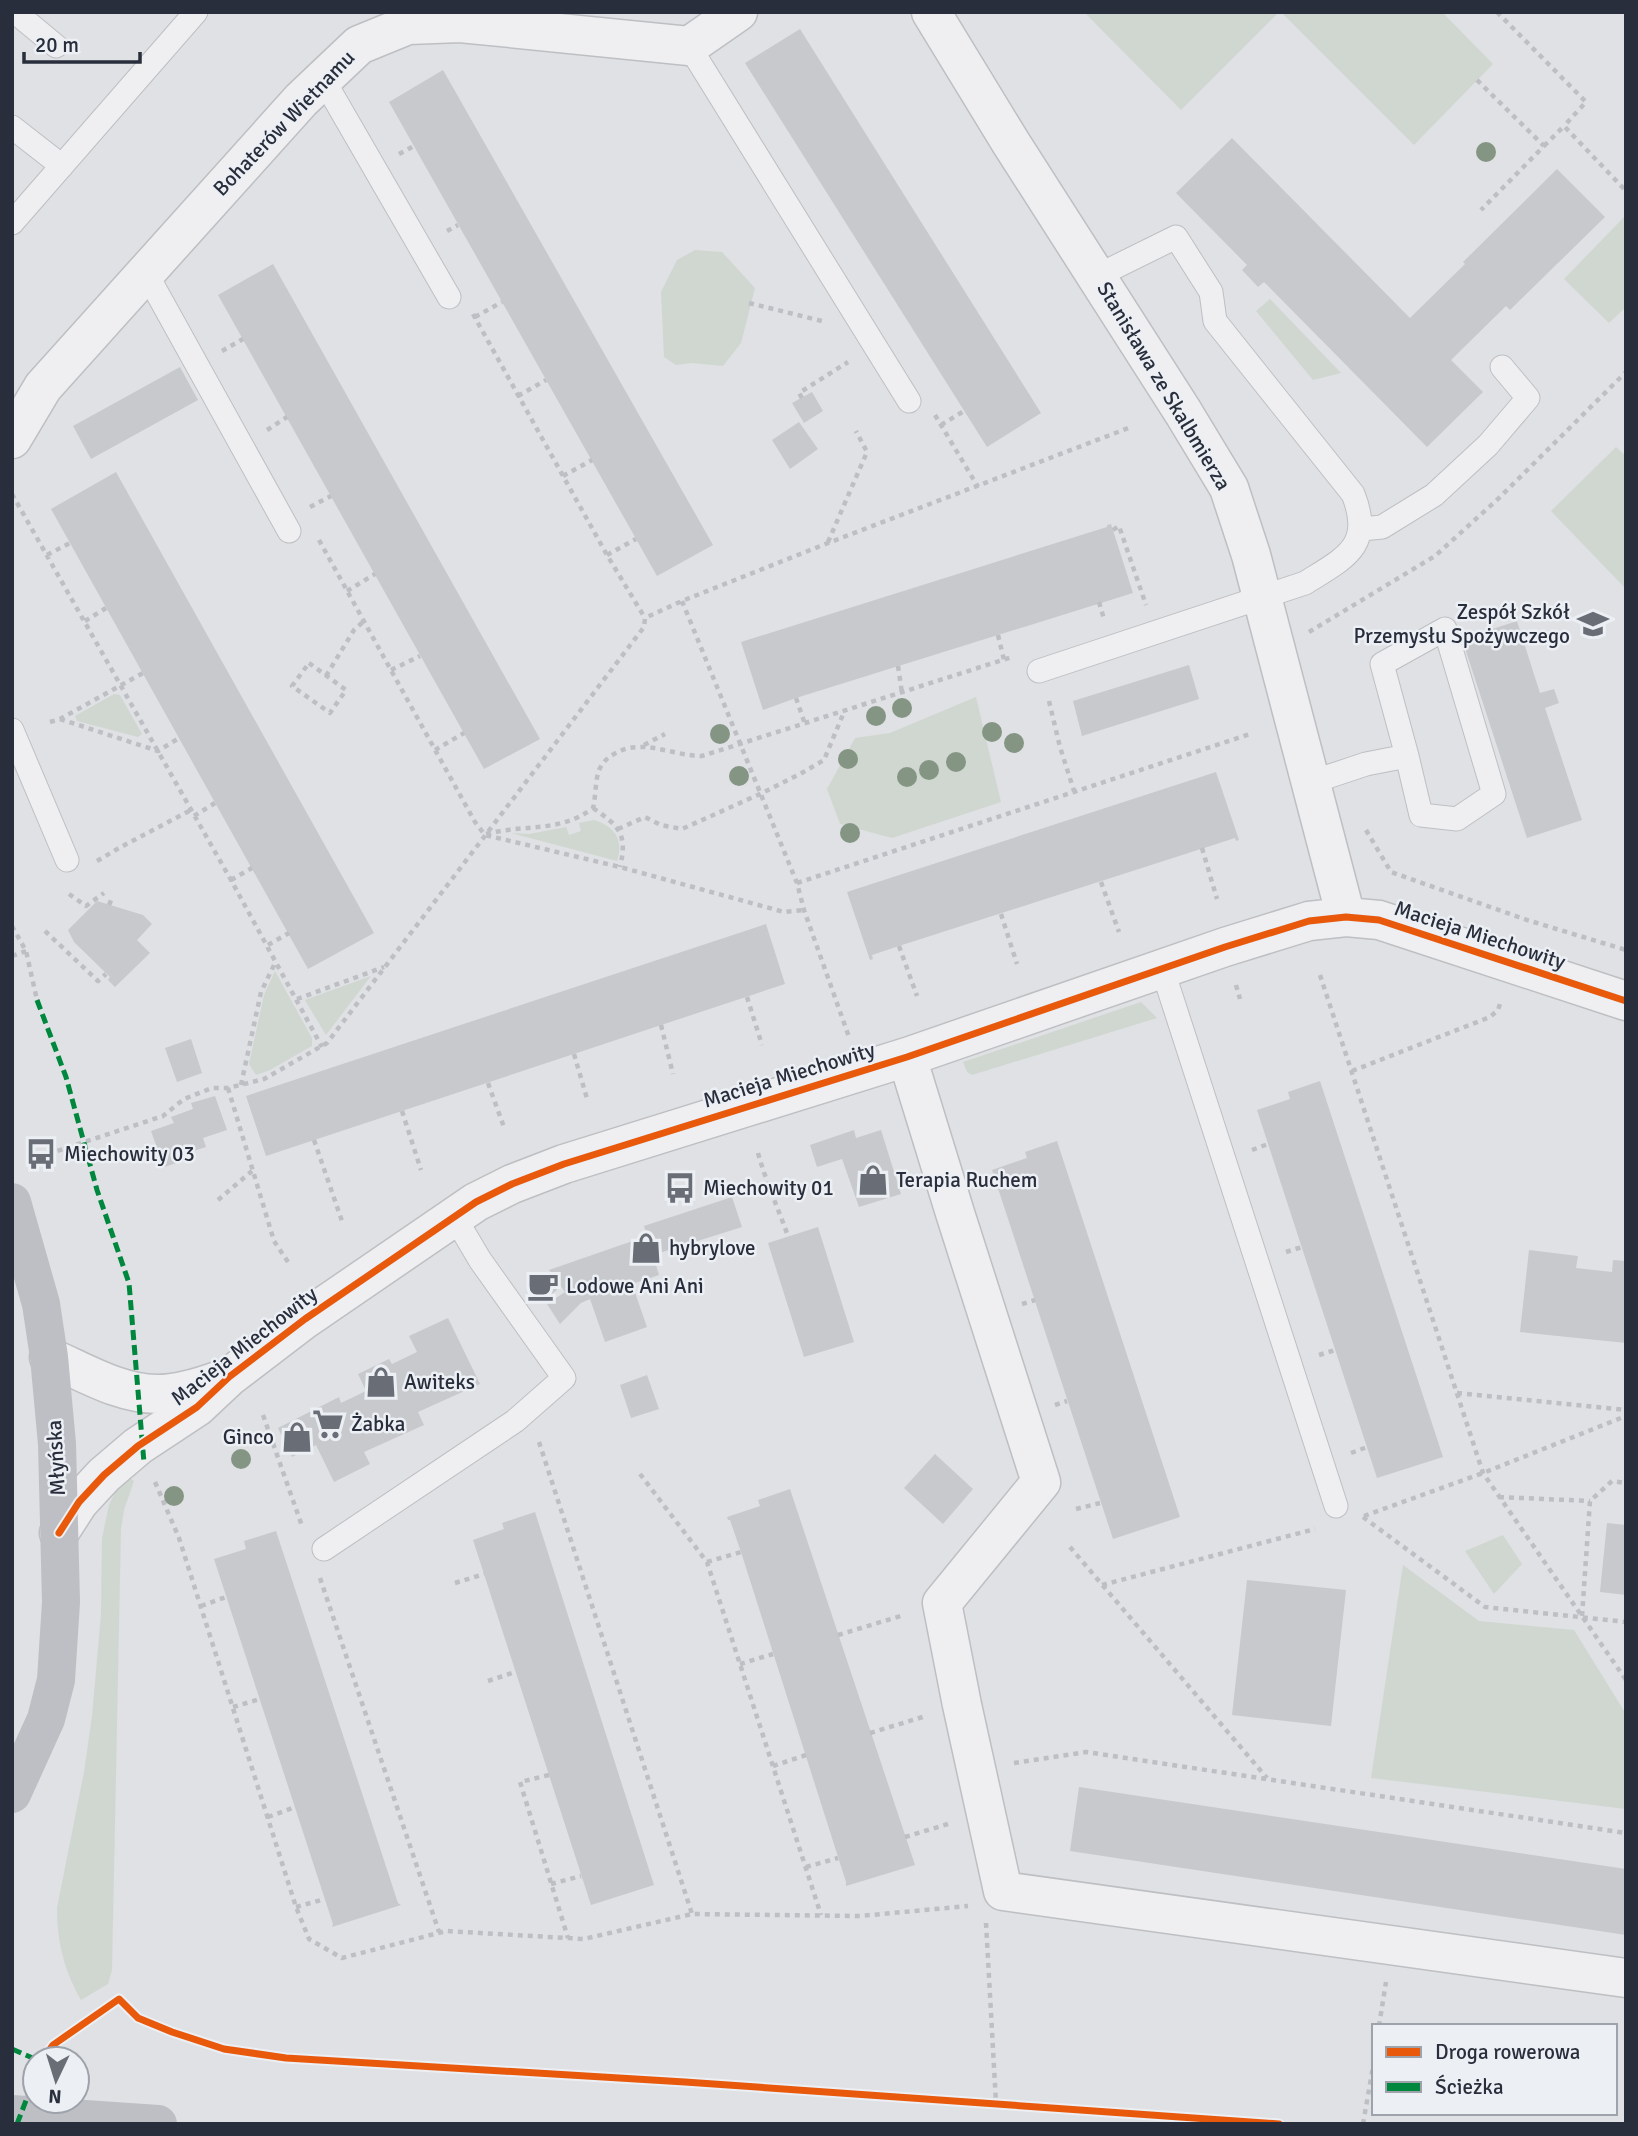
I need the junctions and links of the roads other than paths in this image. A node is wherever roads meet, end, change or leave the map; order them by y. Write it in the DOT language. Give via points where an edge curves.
graph roads {
  1 [pos="15,12"];
  2 [pos="196,12"];
  3 [pos="738,12"];
  4 [pos="931,12"];
  5 [pos="56,46"];
  6 [pos="690,47"];
  7 [pos="323,79"];
  8 [pos="12,127"];
  9 [pos="62,166"];
  10 [pos="12,223"];
  11 [pos="146,273"];
  12 [pos="1097,276"];
  13 [pos="449,297"];
  14 [pos="1502,367"];
  15 [pos="909,401"];
  16 [pos="12,439"];
  17 [pos="1362,529"];
  18 [pos="289,531"];
  19 [pos="1262,598"];
  20 [pos="1039,671"];
  21 [pos="12,730"];
  22 [pos="1407,756"];
  23 [pos="1312,782"];
  24 [pos="67,860"];
  25 [pos="1346,917"];
  26 [pos="1162,968"];
  27 [pos="1626,1000"];
  28 [pos="907,1057"];
  29 [pos="12,1202"];
  30 [pos="454,1216"];
  31 [pos="49,1357"];
  32 [pos="229,1377"];
  33 [pos="1336,1506"];
  34 [pos="59,1533"];
  35 [pos="324,1549"];
  36 [pos="12,1794"];
  37 [pos="1626,1978"];
  38 [pos="12,2114"];
  39 [pos="158,2124"];
  1 -- 5 [label="lane"];
  2 -- 9 [label="lane"];
  3 -- 6 [label="street"];
  4 -- 12 [label="street, Stanisława ze Skalbmierza"];
  6 -- 7 [label="street, Bohaterów Wietnamu" via="460,23 419,24 359,44"];
  6 -- 15 [label="lane"];
  7 -- 11 [label="street, Bohaterów Wietnamu"];
  7 -- 13 [label="lane"];
  8 -- 9 [label="lane"];
  9 -- 10 [label="lane"];
  11 -- 16 [label="street, Bohaterów Wietnamu" via="43,387"];
  11 -- 18 [label="lane"];
  12 -- 17 [label="lane" via="1176,237 1211,292 1215,321 1353,494"];
  12 -- 19 [label="street, Stanisława ze Skalbmierza" via="1228,488"];
  14 -- 17 [label="lane" via="1528,398 1488,445 1434,495 1382,527"];
  17 -- 19 [label="lane" via="1338,563 1305,583"];
  19 -- 20 [label="lane"];
  19 -- 23 [label="street, Stanisława ze Skalbmierza"];
  21 -- 24 [label="lane"];
  22 -- 22 [label="lane" via="1382,664 1445,629 1494,794 1457,819 1421,816"];
  22 -- 23 [label="lane"];
  23 -- 25 [label="street, Stanisława ze Skalbmierza"];
  25 -- 26 [label="street, Macieja Miechowity" via="1309,920"];
  25 -- 27 [label="street, Macieja Miechowity" via="1379,920"];
  26 -- 28 [label="street, Macieja Miechowity"];
  26 -- 33 [label="lane"];
  28 -- 30 [label="street, Macieja Miechowity" via="554,1168"];
  28 -- 37 [label="street" via="1041,1482 942,1603 976,1768 994,1898"];
  29 -- 31 [label="main road, Młyńska" via="40,1304"];
  30 -- 32 [label="street, Macieja Miechowity"];
  30 -- 35 [label="lane" via="564,1378 530,1410"];
  31 -- 32 [label="street, Macieja Miechowity" via="132,1391 157,1394"];
  31 -- 34 [label="main road, Młyńska"];
  32 -- 34 [label="street, Macieja Miechowity" via="197,1407 104,1475"];
  34 -- 36 [label="main road, Młyńska" via="56,1680 46,1719"];
  38 -- 39 [label="main road"];
}
